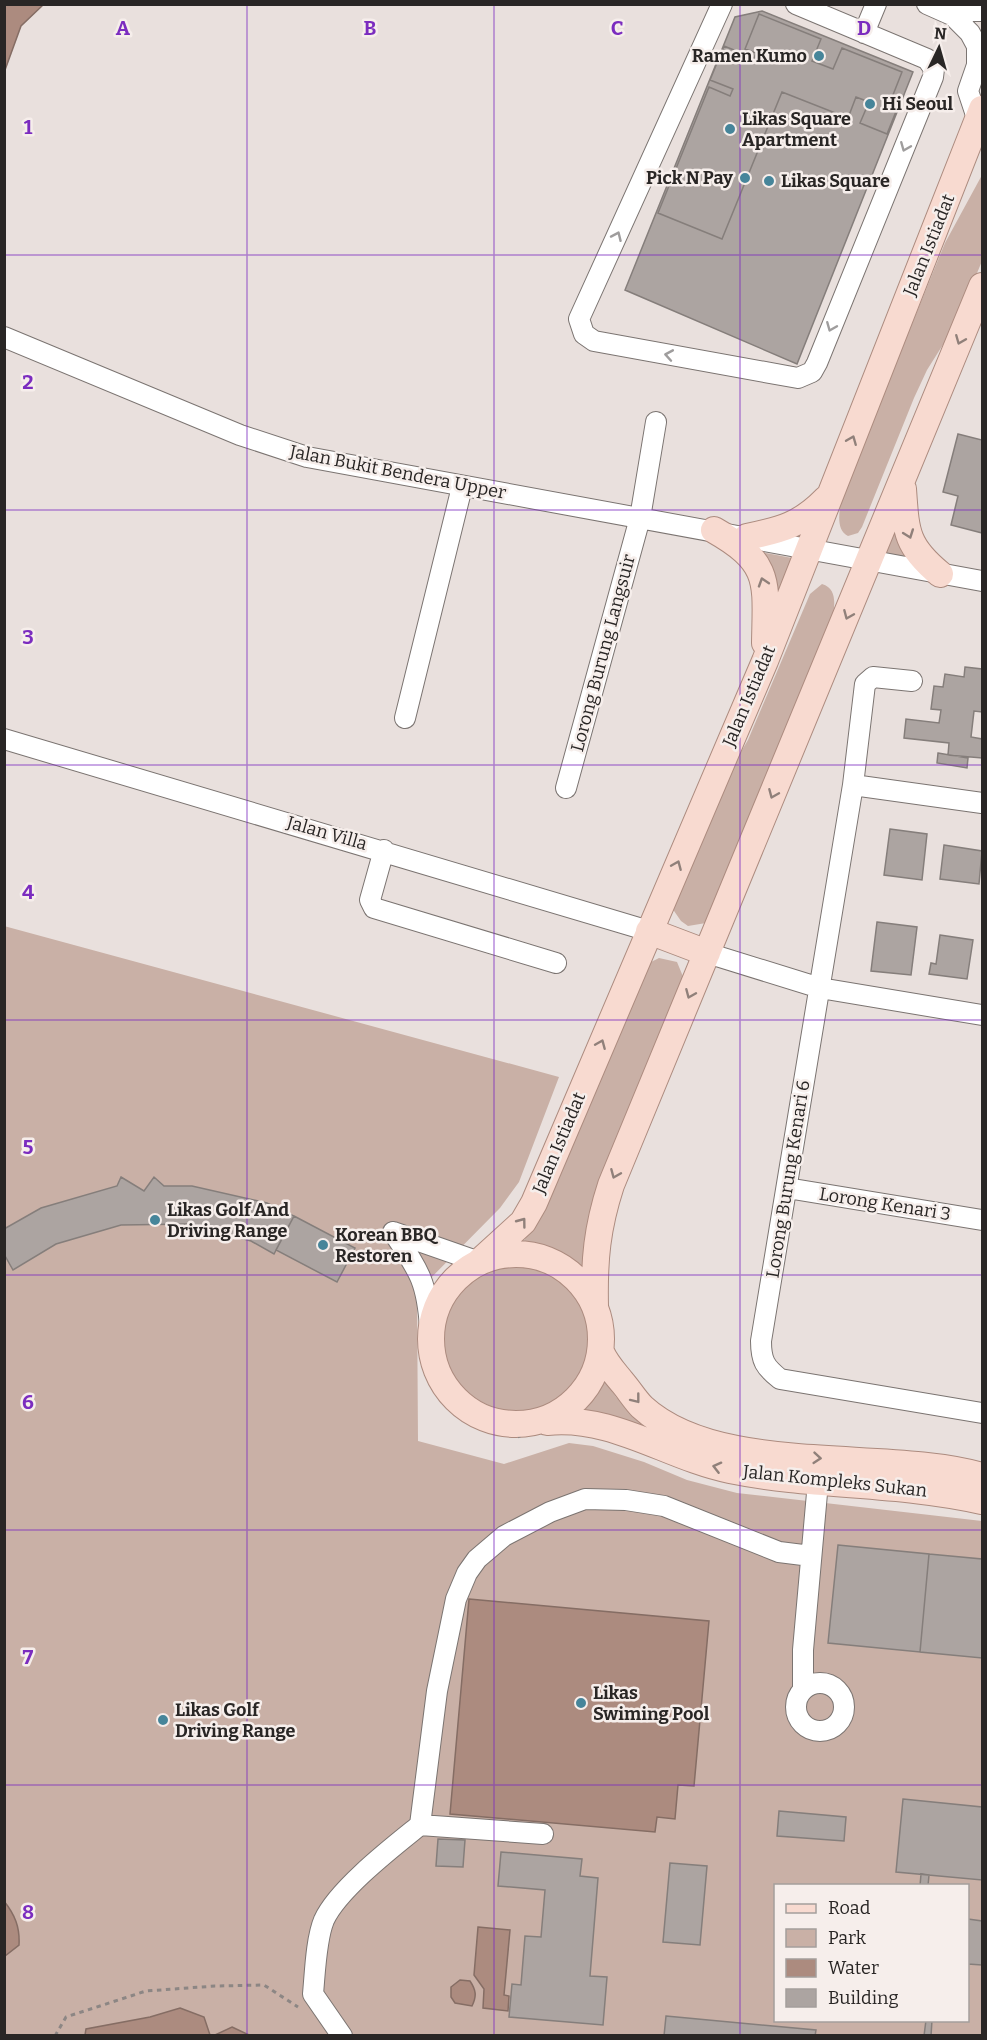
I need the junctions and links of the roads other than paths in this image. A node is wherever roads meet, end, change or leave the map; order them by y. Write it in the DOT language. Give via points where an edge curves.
graph roads {
  1 [pos="722,4"];
  2 [pos="796,4"];
  3 [pos="876,4"];
  4 [pos="940,10"];
  5 [pos="982,11"];
  6 [pos="982,28"];
  7 [pos="864,33"];
  8 [pos="980,115"];
  9 [pos="982,286"];
  10 [pos="4,337"];
  11 [pos="656,422"];
  12 [pos="902,483"];
  13 [pos="462,487"];
  14 [pos="830,494"];
  15 [pos="640,518"];
  16 [pos="714,530"];
  17 [pos="747,537"];
  18 [pos="808,549"];
  19 [pos="871,561"];
  20 [pos="940,574"];
  21 [pos="982,581"];
  22 [pos="765,661"];
  23 [pos="912,681"];
  24 [pos="405,718"];
  25 [pos="4,739"];
  26 [pos="853,784"];
  27 [pos="566,788"];
  28 [pos="982,803"];
  29 [pos="384,850"];
  30 [pos="649,931"];
  31 [pos="707,953"];
  32 [pos="556,963"];
  33 [pos="820,988"];
  34 [pos="982,1015"];
  35 [pos="787,1188"];
  36 [pos="982,1220"];
  37 [pos="479,1262"];
  38 [pos="595,1305"];
  39 [pos="430,1329"];
  40 [pos="601,1352"];
  41 [pos="982,1413"];
  42 [pos="518,1433"];
  43 [pos="982,1476"];
  44 [pos="818,1482"];
  45 [pos="982,1501"];
  46 [pos="811,1557"];
  47 [pos="803,1689"];
  48 [pos="420,1825"];
  49 [pos="543,1834"];
  50 [pos="342,2036"];
  7 -- 1 [label="street, one-way" via="927,59 934,69 933,77 812,372 798,378 594,341 584,334 579,320"];
  2 -- 7 [label="street"];
  3 -- 7 [label="street"];
  4 -- 5 [label="street"];
  4 -- 6 [label="street"];
  4 -- 8 [label="street" via="970,33 977,46 977,65 968,91"];
  14 -- 8 [label="main road, Jalan Istiadat, one-way"];
  9 -- 12 [label="main road, one-way"];
  10 -- 13 [label="street, Jalan Bukit Bendera Upper" via="240,435 307,457"];
  11 -- 15 [label="street, Lorong Burung Langsuir"];
  12 -- 19 [label="main road"];
  12 -- 20 [label="main road, one-way" via="910,540 919,557"];
  13 -- 15 [label="street, Jalan Bukit Bendera Upper"];
  13 -- 24 [label="street"];
  14 -- 17 [label="main road" via="810,516 780,531"];
  14 -- 18 [label="main road, Jalan Istiadat"];
  15 -- 16 [label="street, Jalan Bukit Bendera Upper"];
  15 -- 27 [label="street, Lorong Burung Langsuir"];
  16 -- 17 [label="street, Jalan Bukit Bendera Upper"];
  22 -- 16 [label="main road, one-way" via="767,594 759,569 742,546"];
  17 -- 18 [label="street, Jalan Bukit Bendera Upper"];
  18 -- 19 [label="street, Jalan Bukit Bendera Upper"];
  18 -- 22 [label="main road, Jalan Istiadat"];
  19 -- 20 [label="street, Jalan Bukit Bendera Upper"];
  19 -- 31 [label="main road, one-way"];
  20 -- 21 [label="street, Jalan Bukit Bendera Upper"];
  30 -- 22 [label="main road, Jalan Istiadat, one-way"];
  23 -- 26 [label="street, Lorong Burung Kenari 6" via="868,678"];
  25 -- 29 [label="street, Jalan Villa"];
  26 -- 28 [label="street"];
  26 -- 33 [label="street, Lorong Burung Kenari 6"];
  29 -- 30 [label="street, Jalan Villa"];
  29 -- 32 [label="street" via="370,900 374,908"];
  30 -- 31 [label="main road"];
  37 -- 30 [label="main road, Jalan Istiadat, one-way" via="523,1222 534,1203"];
  31 -- 33 [label="street"];
  31 -- 38 [label="main road, one-way" via="602,1213 594,1261"];
  33 -- 34 [label="street"];
  33 -- 35 [label="street, Lorong Burung Kenari 6"];
  35 -- 36 [label="street, Lorong Kenari 3"];
  35 -- 41 [label="street, Lorong Burung Kenari 6" via="761,1341 761,1359 766,1368 780,1379"];
  37 -- 38 [label="main road" via="505,1254 533,1255 550,1261 580,1282"];
  37 -- 39 [label="main road" via="455,1278 438,1301"];
  37 -- 39 [label="street" via="393,1232 428,1292"];
  38 -- 40 [label="main road"];
  39 -- 42 [label="main road" via="432,1357 442,1384 461,1405"];
  40 -- 42 [label="main road" via="591,1381 572,1405"];
  40 -- 43 [label="main road, Jalan Kompleks Sukan, one-way" via="642,1407 688,1435 771,1453"];
  44 -- 42 [label="main road, Jalan Kompleks Sukan, one-way" via="768,1477 685,1459 633,1436 572,1419"];
  44 -- 45 [label="main road, Jalan Kompleks Sukan" via="904,1487"];
  44 -- 46 [label="street"];
  46 -- 47 [label="street"];
  46 -- 48 [label="street" via="778,1552 664,1506 626,1500 585,1499 504,1536 477,1559 456,1599 437,1691"];
  48 -- 49 [label="street"];
  48 -- 50 [label="street" via="382,1856 324,1920 313,1994"];
}
